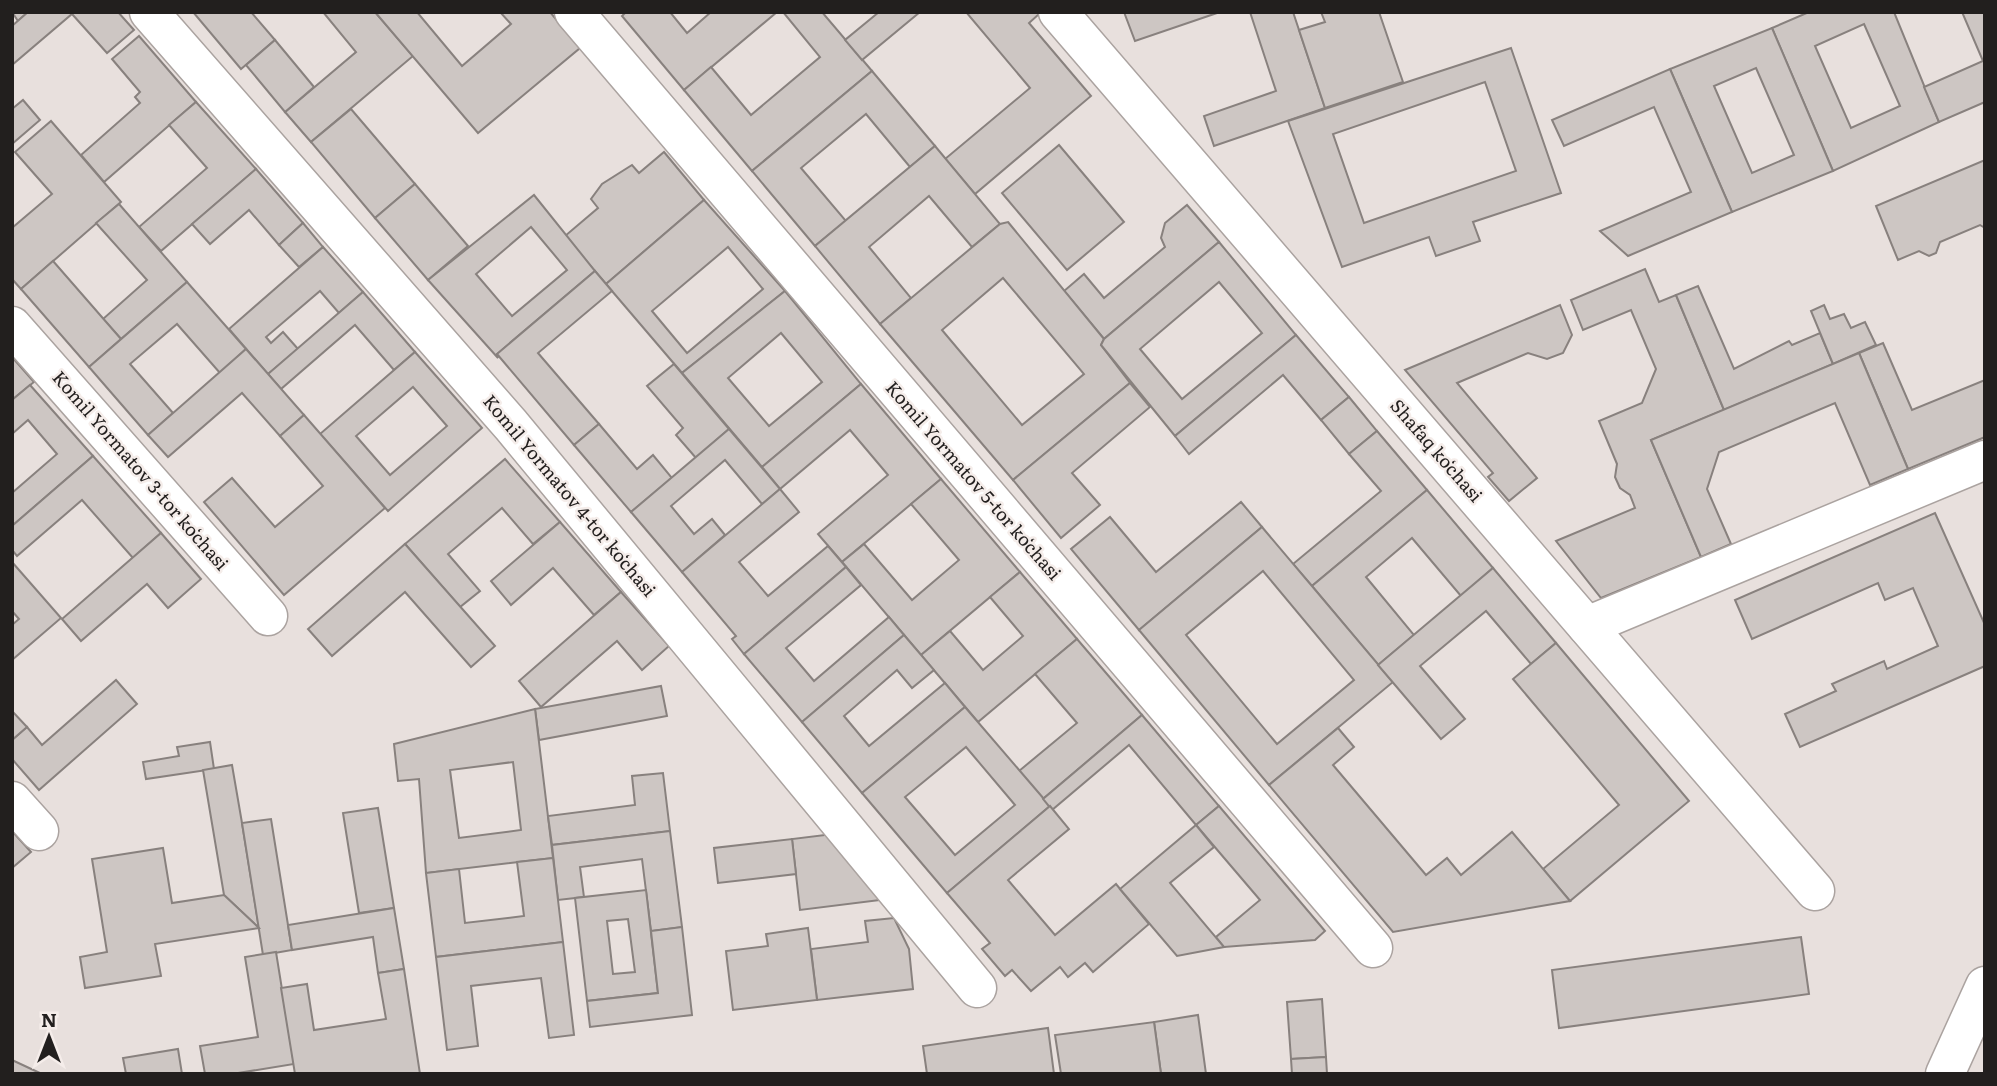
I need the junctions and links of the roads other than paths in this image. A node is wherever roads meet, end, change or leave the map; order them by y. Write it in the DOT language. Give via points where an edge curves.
graph roads {
  1 [pos="149,12"];
  2 [pos="574,12"];
  3 [pos="1058,12"];
  4 [pos="12,326"];
  5 [pos="1985,460"];
  6 [pos="268,616"];
  7 [pos="1587,626"];
  8 [pos="12,801"];
  9 [pos="39,831"];
  10 [pos="1815,891"];
  11 [pos="1373,948"];
  12 [pos="1985,986"];
  13 [pos="977,988"];
  14 [pos="1945,1074"];
  1 -- 13 [label="street, Komil Yormatov 4-tor koʻchasi" via="511,425"];
  2 -- 11 [label="street, Komil Yormatov 5-tor koʻchasi"];
  3 -- 7 [label="street, Shafaq koʻchasi"];
  4 -- 6 [label="street, Komil Yormatov 3-tor koʻchasi"];
  5 -- 7 [label="street"];
  7 -- 10 [label="street, Shafaq koʻchasi"];
  8 -- 9 [label="street"];
  12 -- 14 [label="street"];
}
